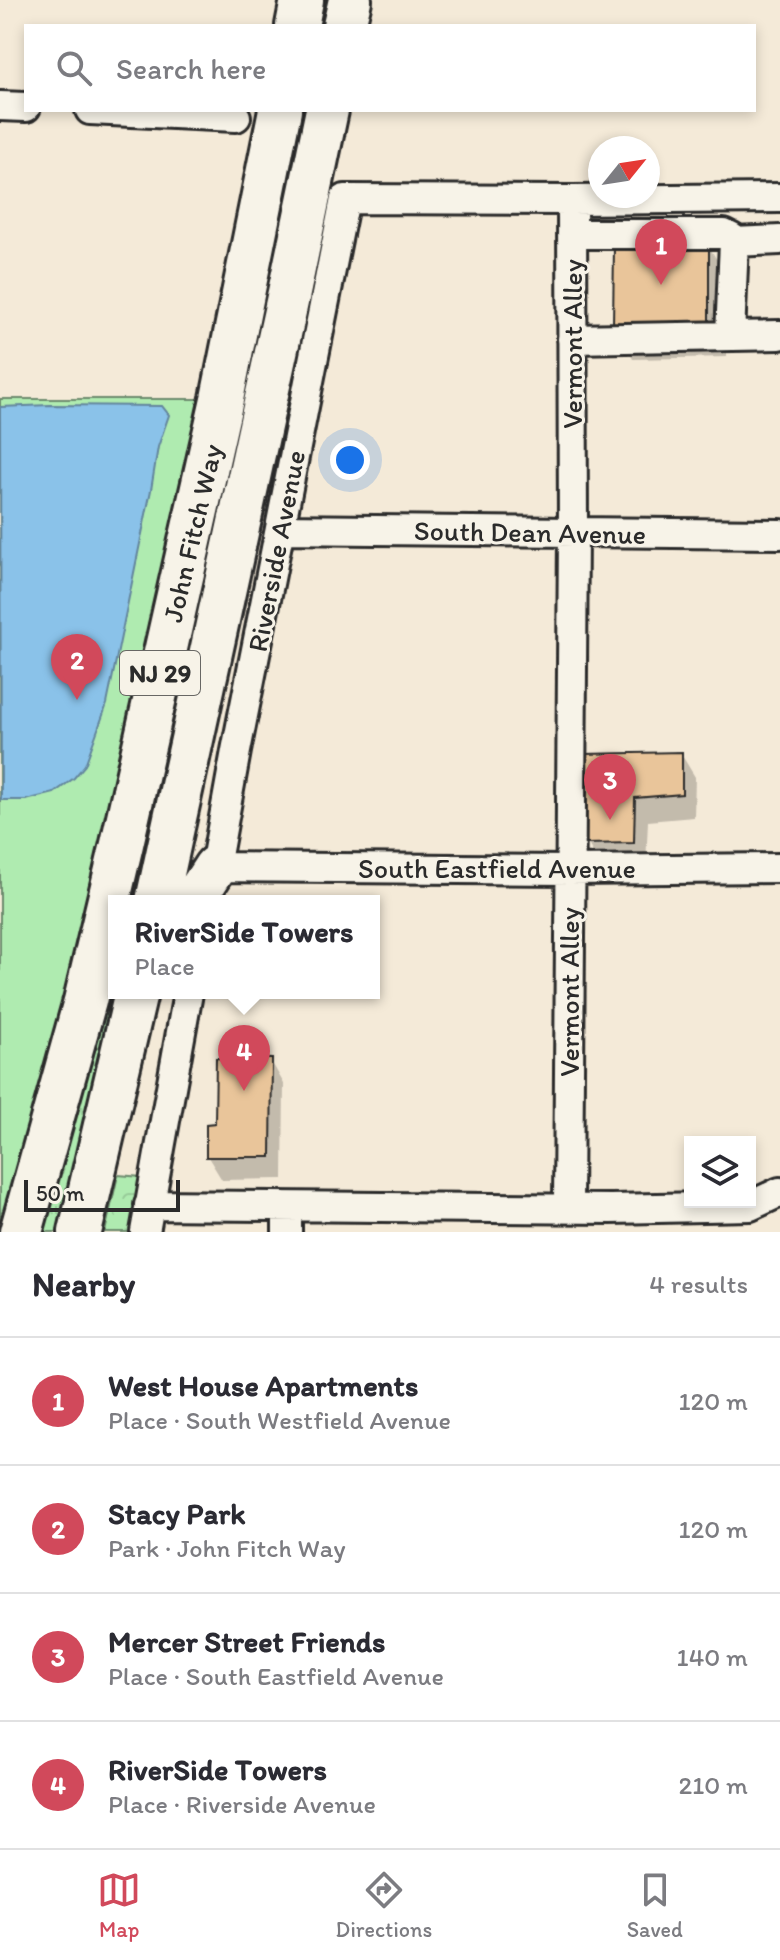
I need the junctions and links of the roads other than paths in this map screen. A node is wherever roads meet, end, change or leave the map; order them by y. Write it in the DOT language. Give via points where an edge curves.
graph roads {
  1 [pos="302,0"];
  2 [pos="350,0"];
  3 [pos="297,24"];
  4 [pos="344,24"];
  5 [pos="0,106"];
  6 [pos="24,107"];
  7 [pos="132,112"];
  8 [pos="280,112"];
  9 [pos="327,112"];
  10 [pos="236,117"];
  11 [pos="780,198"];
  12 [pos="572,200"];
  13 [pos="572,234"];
  14 [pos="780,240"];
  15 [pos="734,242"];
  16 [pos="780,335"];
  17 [pos="730,336"];
  18 [pos="572,339"];
  19 [pos="280,529"];
  20 [pos="573,533"];
  21 [pos="780,534"];
  22 [pos="780,868"];
  23 [pos="570,870"];
  24 [pos="204,890"];
  25 [pos="110,895"];
  26 [pos="158,895"];
  27 [pos="108,903"];
  28 [pos="135,999"];
  29 [pos="148,999"];
  30 [pos="187,999"];
  31 [pos="108,1114"];
  32 [pos="780,1192"];
  33 [pos="568,1208"];
  34 [pos="147,1219"];
  35 [pos="287,1220"];
  36 [pos="337,1220"];
  37 [pos="21,1232"];
  38 [pos="80,1232"];
  1 -- 3 [label="highway"];
  2 -- 4 [label="highway"];
  5 -- 6 [label="street"];
  7 -- 10 [label="street"];
  8 -- 25 [label="highway, John Fitch Way / NJ 29" via="222,399"];
  9 -- 26 [label="highway, John Fitch Way / NJ 29"];
  11 -- 12 [label="street"];
  12 -- 13 [label="street, Vermont Alley"];
  12 -- 19 [label="street, Riverside Avenue" via="345,199"];
  13 -- 15 [label="street" via="724,234"];
  13 -- 18 [label="street, Vermont Alley"];
  14 -- 15 [label="street"];
  15 -- 17 [label="street"];
  16 -- 17 [label="street"];
  17 -- 18 [label="street"];
  18 -- 20 [label="street, Vermont Alley"];
  19 -- 20 [label="street, South Dean Avenue"];
  19 -- 24 [label="street, Riverside Avenue"];
  20 -- 21 [label="street, South Dean Avenue"];
  20 -- 23 [label="street, Vermont Alley"];
  22 -- 23 [label="street, South Eastfield Avenue"];
  23 -- 24 [label="street, South Eastfield Avenue"];
  23 -- 33 [label="street, Vermont Alley"];
  27 -- 37 [label="highway, John Fitch Way / NJ 29"];
  28 -- 31 [label="highway"];
  29 -- 31 [label="highway"];
  30 -- 34 [label="street"];
  31 -- 38 [label="highway"];
  32 -- 33 [label="street" via="750,1206"];
  33 -- 36 [label="street"];
  34 -- 35 [label="street"];
  35 -- 36 [label="street"];
}
